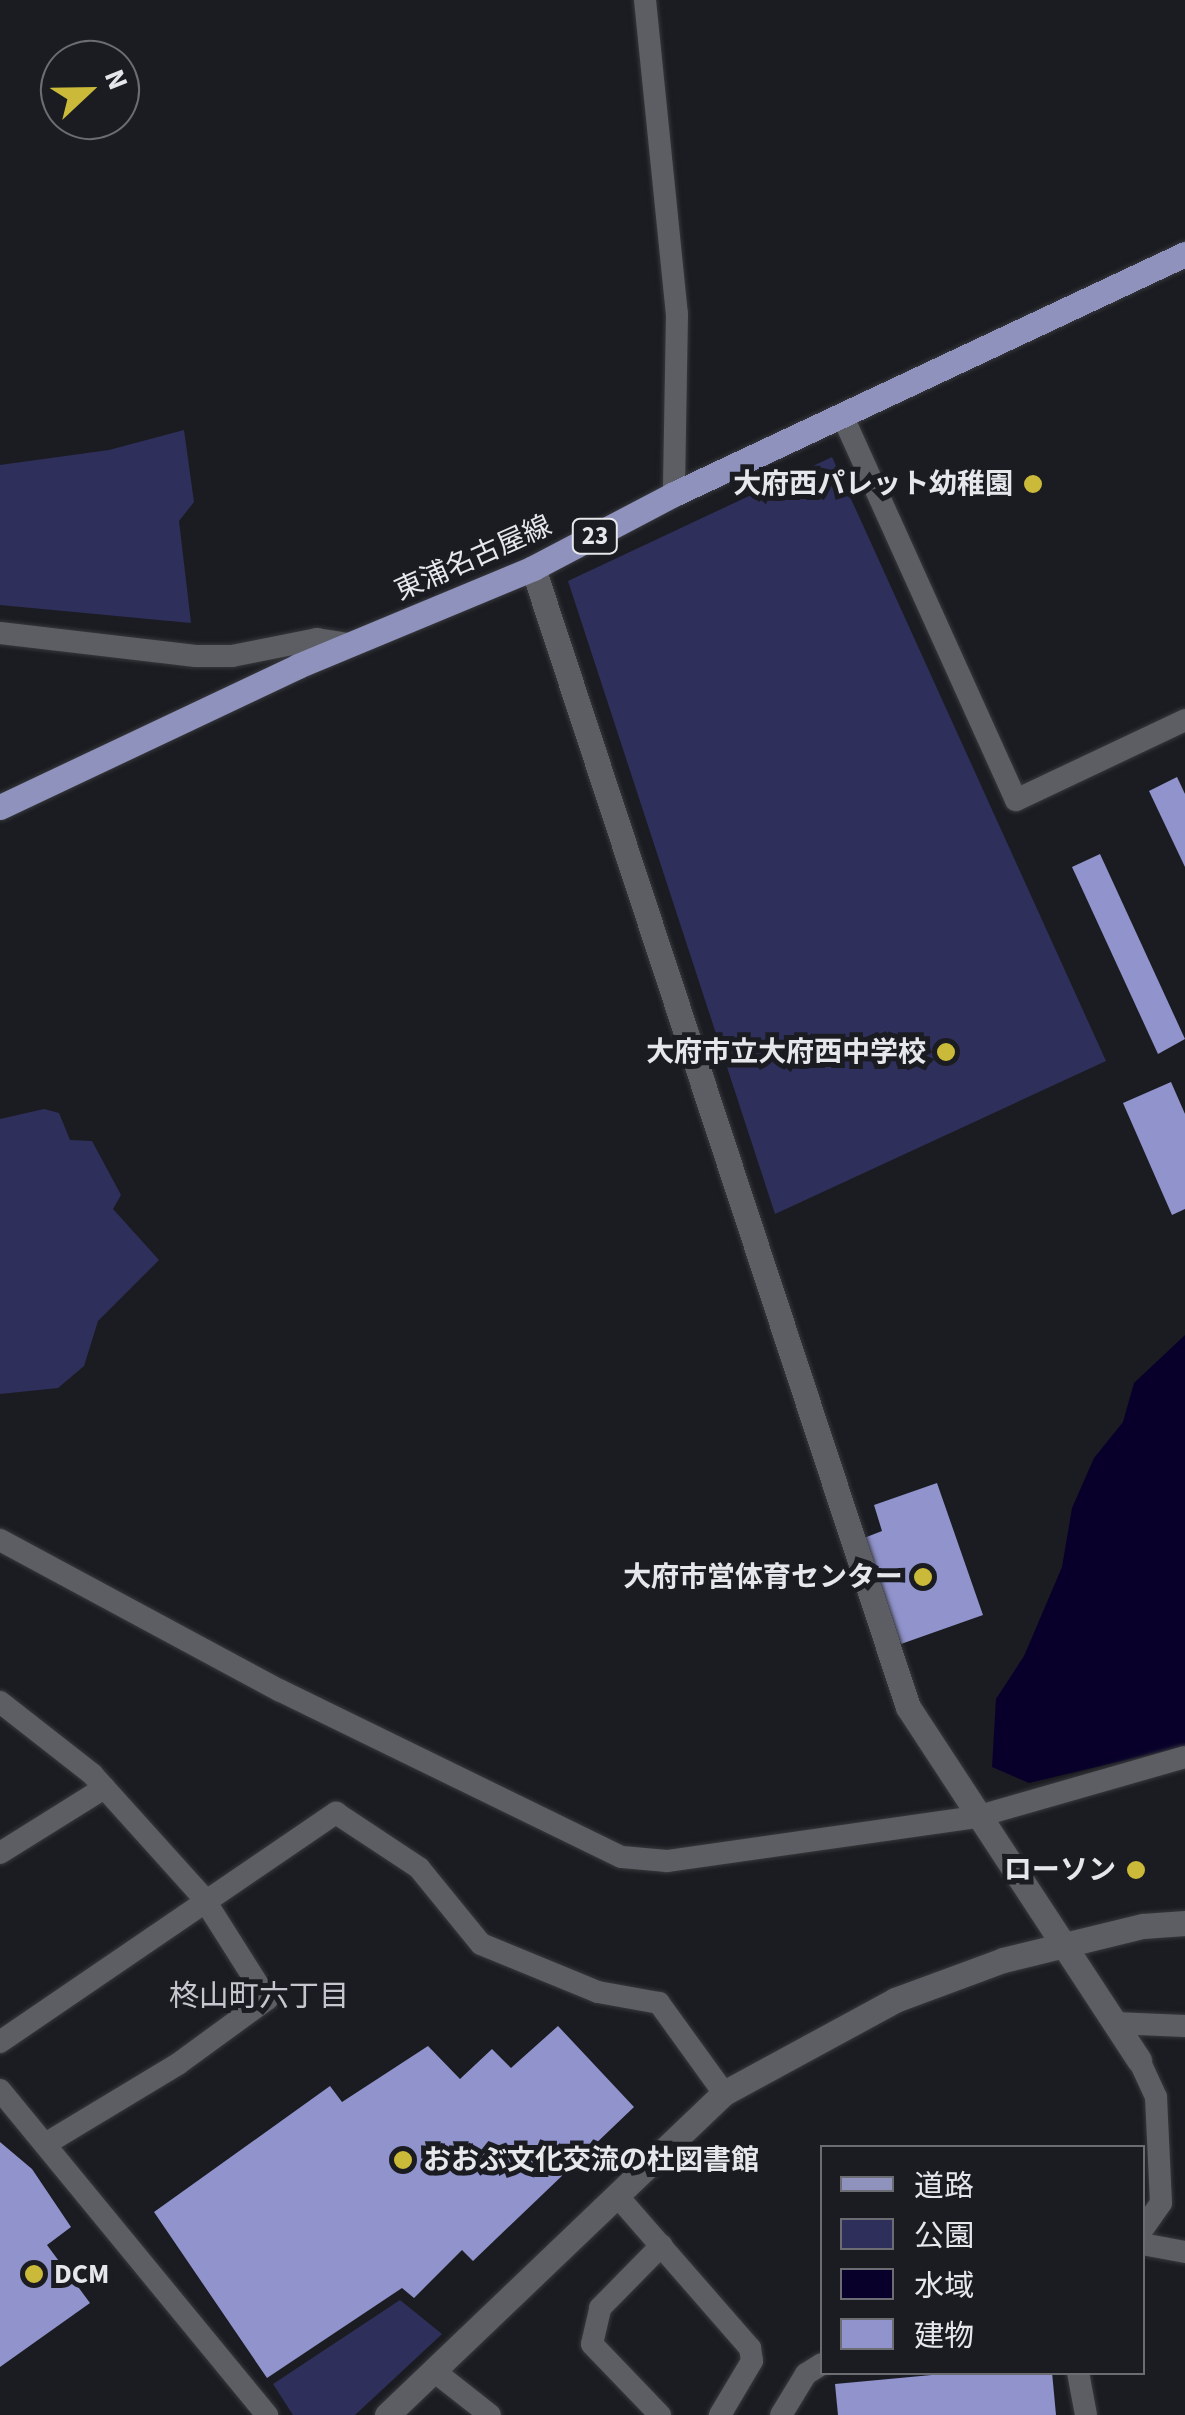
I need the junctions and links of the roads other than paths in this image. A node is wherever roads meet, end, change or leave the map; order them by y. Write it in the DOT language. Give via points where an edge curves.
graph roads {
  1 [pos="645,0"];
  2 [pos="1185,254"];
  3 [pos="843,416"];
  4 [pos="674,494"];
  5 [pos="533,568"];
  6 [pos="0,632"];
  7 [pos="349,644"];
  8 [pos="1185,720"];
  9 [pos="0,807"];
  10 [pos="0,1540"];
  11 [pos="0,1702"];
  12 [pos="1185,1757"];
  13 [pos="104,1788"];
  14 [pos="976,1817"];
  15 [pos="0,1853"];
  16 [pos="204,1900"];
  17 [pos="1185,1923"];
  18 [pos="1059,1945"];
  19 [pos="1115,2023"];
  20 [pos="1185,2026"];
  21 [pos="0,2042"];
  22 [pos="1138,2060"];
  23 [pos="0,2090"];
  24 [pos="724,2093"];
  25 [pos="47,2143"];
  26 [pos="620,2199"];
  27 [pos="1145,2226"];
  28 [pos="662,2245"];
  29 [pos="1145,2245"];
  30 [pos="1185,2252"];
  31 [pos="820,2365"];
  32 [pos="434,2371"];
  33 [pos="1079,2375"];
  34 [pos="486,2414"];
  35 [pos="267,2415"];
  36 [pos="387,2415"];
  37 [pos="660,2415"];
  38 [pos="720,2415"];
  39 [pos="781,2415"];
  40 [pos="1086,2415"];
  1 -- 4 [label="street" via="677,314"];
  2 -- 3 [label="main road, 東浦名古屋線 / 23"];
  3 -- 4 [label="main road, 東浦名古屋線 / 23"];
  3 -- 8 [label="street" via="1016,800"];
  4 -- 5 [label="main road, 東浦名古屋線 / 23"];
  5 -- 7 [label="main road, 東浦名古屋線 / 23"];
  5 -- 14 [label="street" via="908,1707"];
  6 -- 7 [label="street" via="196,656 232,656 317,639"];
  7 -- 9 [label="main road, 東浦名古屋線 / 23"];
  10 -- 14 [label="street" via="279,1690 622,1857 667,1860"];
  11 -- 13 [label="street"];
  12 -- 14 [label="street"];
  13 -- 15 [label="street"];
  13 -- 16 [label="street"];
  14 -- 18 [label="street"];
  16 -- 21 [label="street"];
  16 -- 24 [label="street" via="336,1813 419,1868 481,1944 598,1992 659,2003"];
  16 -- 25 [label="street" via="268,1999 178,2064"];
  17 -- 18 [label="street"];
  18 -- 19 [label="street"];
  18 -- 24 [label="street" via="895,2000"];
  19 -- 20 [label="street"];
  19 -- 22 [label="street"];
  22 -- 27 [label="street" via="1156,2097 1161,2203"];
  23 -- 25 [label="street"];
  24 -- 26 [label="street"];
  25 -- 35 [label="street"];
  26 -- 28 [label="street"];
  26 -- 32 [label="street"];
  28 -- 37 [label="street" via="600,2308 592,2344"];
  28 -- 38 [label="street" via="750,2348 752,2361"];
  29 -- 30 [label="street"];
  31 -- 39 [label="street" via="806,2374"];
  32 -- 34 [label="street"];
  32 -- 36 [label="street"];
  33 -- 40 [label="street"];
}
